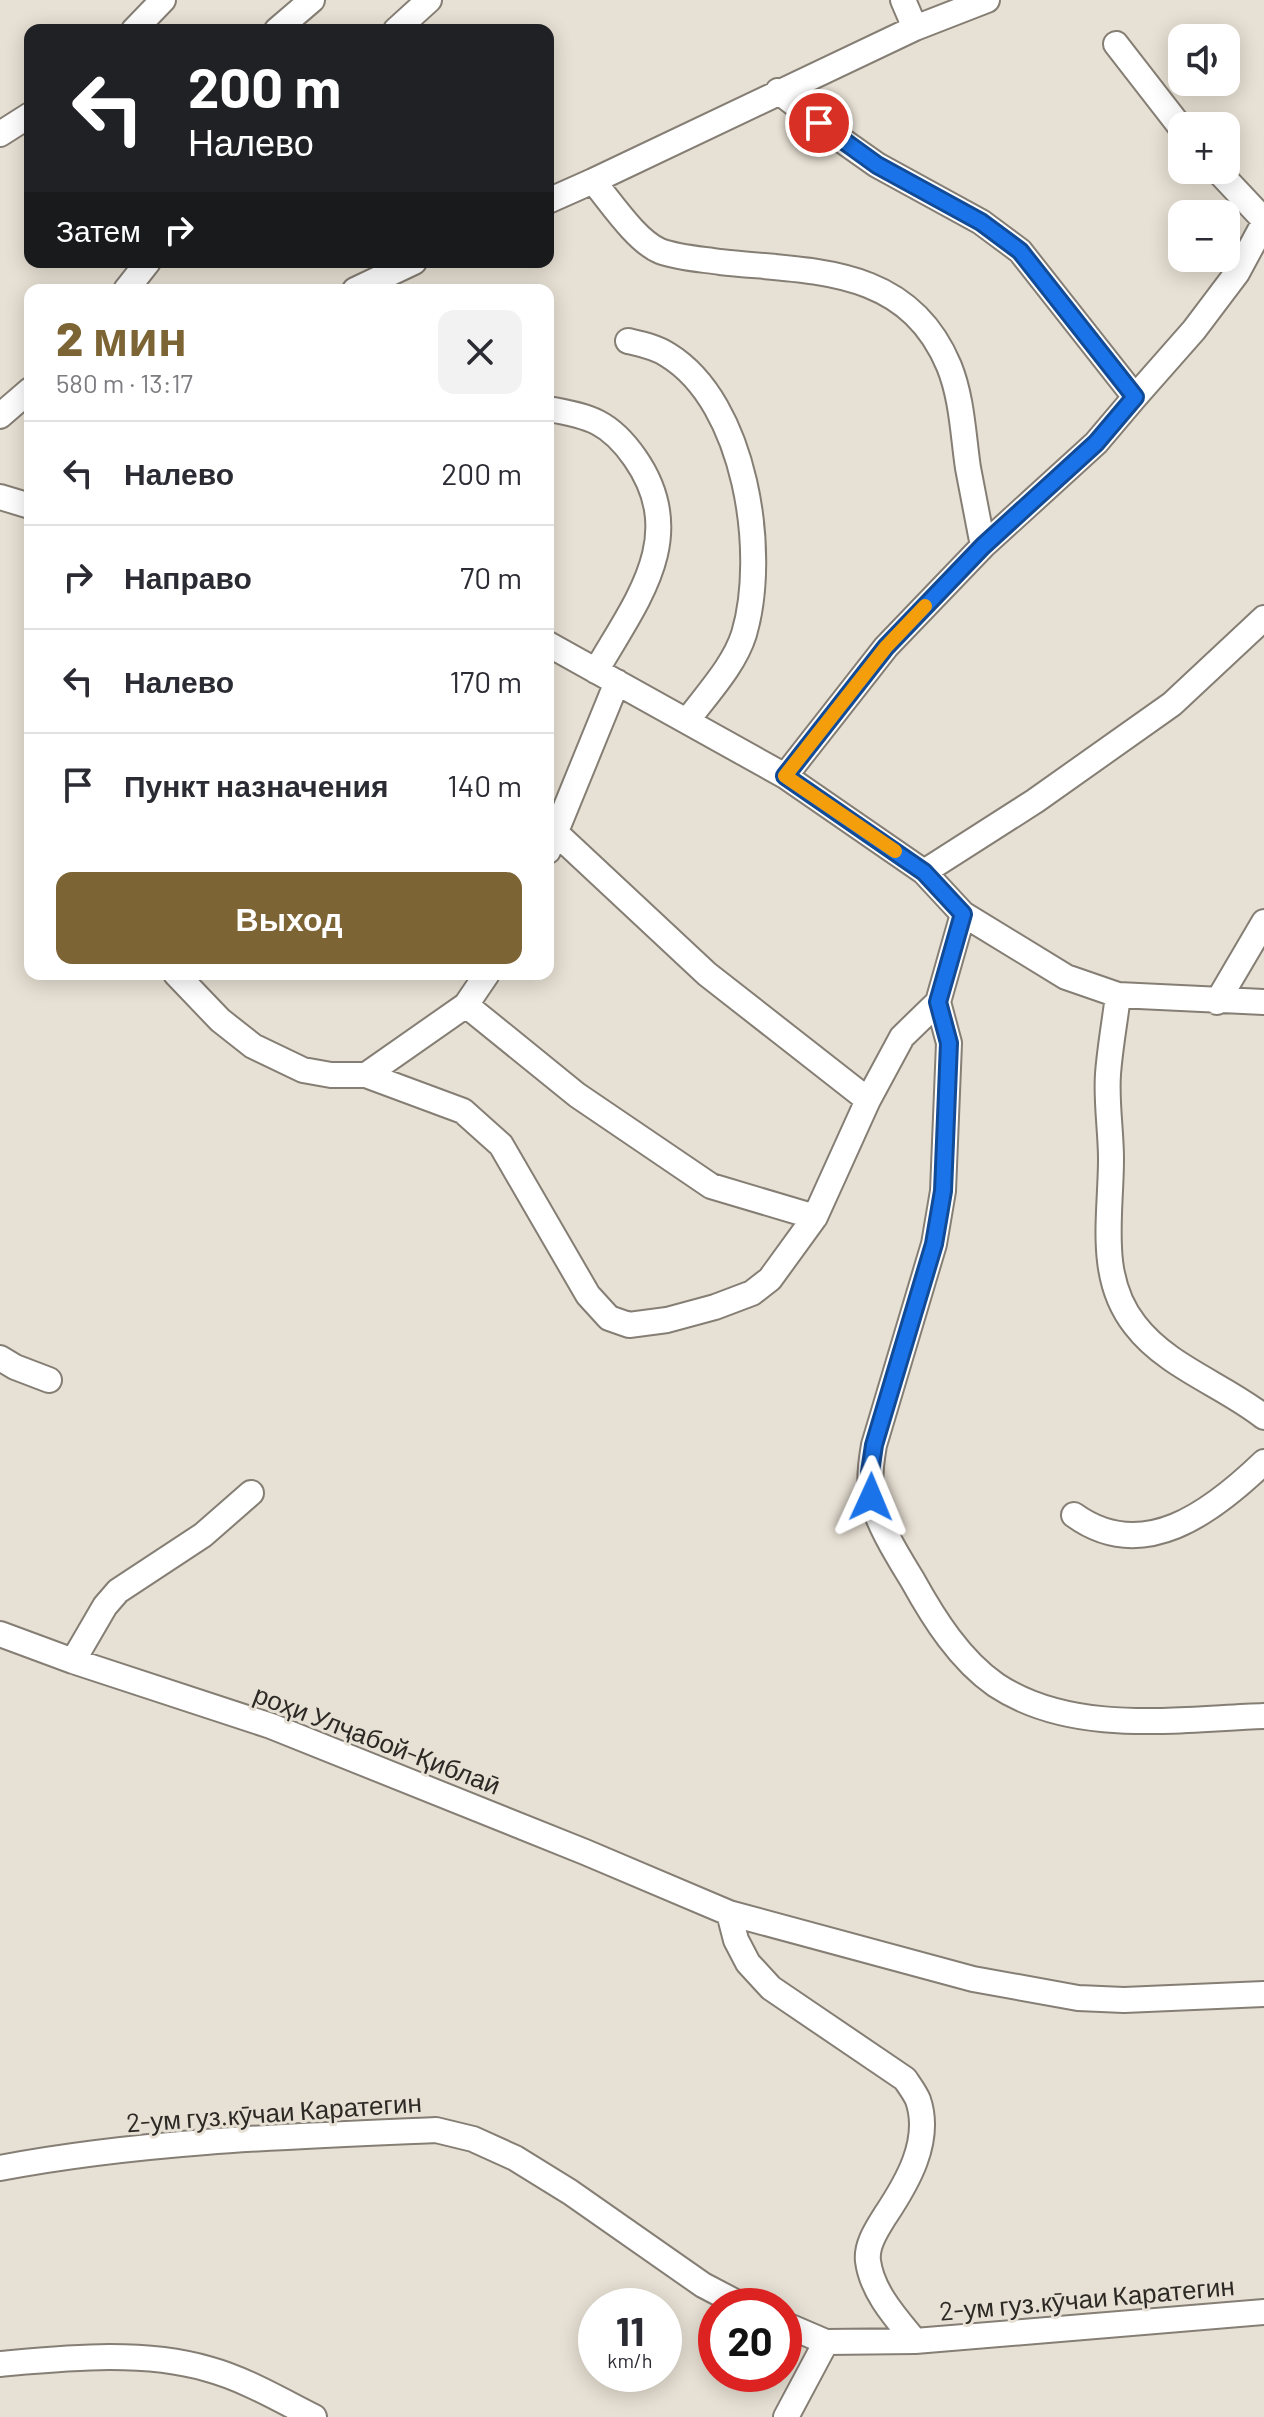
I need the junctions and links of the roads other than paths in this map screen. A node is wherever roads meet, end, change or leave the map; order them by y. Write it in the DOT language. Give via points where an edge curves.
graph roads {
  1 [pos="163,0"];
  2 [pos="312,0"];
  3 [pos="429,0"];
  4 [pos="903,0"];
  5 [pos="987,0"];
  6 [pos="140,24"];
  7 [pos="284,24"];
  8 [pos="403,24"];
  9 [pos="915,28"];
  10 [pos="1116,44"];
  11 [pos="778,91"];
  12 [pos="1169,112"];
  13 [pos="24,119"];
  14 [pos="0,134"];
  15 [pos="593,181"];
  16 [pos="1230,184"];
  17 [pos="554,198"];
  18 [pos="1264,222"];
  19 [pos="143,268"];
  20 [pos="401,268"];
  21 [pos="131,284"];
  22 [pos="368,284"];
  23 [pos="628,341"];
  24 [pos="24,395"];
  25 [pos="1135,397"];
  26 [pos="554,410"];
  27 [pos="0,416"];
  28 [pos="0,497"];
  29 [pos="24,504"];
  30 [pos="983,546"];
  31 [pos="1264,618"];
  32 [pos="554,647"];
  33 [pos="606,677"];
  34 [pos="687,721"];
  35 [pos="785,776"];
  36 [pos="554,836"];
  37 [pos="554,844"];
  38 [pos="924,872"];
  39 [pos="963,914"];
  40 [pos="1264,922"];
  41 [pos="182,980"];
  42 [pos="483,980"];
  43 [pos="1118,995"];
  44 [pos="938,1002"];
  45 [pos="1217,1002"];
  46 [pos="1264,1002"];
  47 [pos="466,1005"];
  48 [pos="366,1075"];
  49 [pos="868,1100"];
  50 [pos="815,1217"];
  51 [pos="0,1358"];
  52 [pos="49,1380"];
  53 [pos="1264,1417"];
  54 [pos="1264,1462"];
  55 [pos="251,1493"];
  56 [pos="1074,1515"];
  57 [pos="0,1634"];
  58 [pos="73,1661"];
  59 [pos="1264,1716"];
  60 [pos="729,1913"];
  61 [pos="1264,1994"];
  62 [pos="0,2168"];
  63 [pos="709,2288"];
  64 [pos="1264,2312"];
  65 [pos="802,2332"];
  66 [pos="915,2341"];
  67 [pos="826,2342"];
  68 [pos="0,2364"];
  69 [pos="314,2417"];
  70 [pos="786,2417"];
  1 -- 6 [label="street"];
  2 -- 7 [label="street"];
  3 -- 8 [label="street"];
  4 -- 9 [label="street"];
  5 -- 9 [label="street"];
  9 -- 11 [label="street"];
  10 -- 12 [label="street"];
  11 -- 15 [label="street"];
  11 -- 25 [label="street" via="866,157 981,222 1020,251"];
  13 -- 14 [label="street"];
  15 -- 17 [label="street"];
  15 -- 30 [label="street" via="639,236 659,250 826,273 866,283 913,313 948,366"];
  16 -- 18 [label="street"];
  18 -- 25 [label="street" via="1237,273"];
  19 -- 21 [label="street"];
  20 -- 22 [label="street"];
  23 -- 34 [label="street" via="668,354 690,373 729,432 747,492 753,567 743,637"];
  24 -- 27 [label="street"];
  25 -- 30 [label="street" via="1096,443"];
  26 -- 33 [label="street" via="602,423 620,437 652,485 660,515 646,584"];
  28 -- 29 [label="street"];
  30 -- 35 [label="street" via="886,647"];
  31 -- 38 [label="street" via="1150,721"];
  32 -- 33 [label="street"];
  33 -- 34 [label="street"];
  33 -- 36 [label="street"];
  34 -- 35 [label="street"];
  35 -- 38 [label="street"];
  37 -- 49 [label="street" via="707,974"];
  38 -- 39 [label="street"];
  39 -- 43 [label="street" via="1066,977"];
  39 -- 44 [label="street"];
  40 -- 45 [label="street"];
  41 -- 48 [label="street" via="253,1046 303,1070"];
  42 -- 47 [label="street"];
  43 -- 45 [label="street"];
  43 -- 53 [label="street" via="1108,1076 1108,1240 1117,1294 1136,1327 1157,1348"];
  44 -- 49 [label="street" via="902,1037"];
  44 -- 59 [label="street" via="949,1043 943,1191 934,1244 874,1445 871,1497 884,1527 932,1615 956,1647 995,1684 1022,1698 1059,1712 1115,1720"];
  45 -- 46 [label="street"];
  47 -- 48 [label="street"];
  47 -- 50 [label="street" via="577,1095 711,1186"];
  48 -- 50 [label="street" via="463,1111 481,1124 520,1175 588,1295 618,1323 667,1320 752,1293 770,1279"];
  49 -- 50 [label="street"];
  51 -- 52 [label="street"];
  54 -- 56 [label="street" via="1203,1513 1150,1533 1109,1534"];
  55 -- 58 [label="street" via="203,1535 118,1591"];
  57 -- 58 [label="street, роҳи Улҷабой-Қиблаӣ"];
  58 -- 60 [label="street, роҳи Улҷабой-Қиблаӣ" via="271,1726"];
  60 -- 61 [label="street, роҳи Улҷабой-Қиблаӣ" via="973,1979 1078,1998"];
  60 -- 66 [label="street, 2-ум гуз.кӯчаи Каратегин" via="748,1963 771,1988 905,2079 918,2099 920,2146 905,2186 873,2234 868,2259 875,2285"];
  62 -- 63 [label="street, 2-ум гуз.кӯчаи Каратегин" via="192,2144 436,2130 515,2158"];
  64 -- 66 [label="street, 2-ум гуз.кӯчаи Каратегин"];
  65 -- 67 [label="street, 2-ум гуз.кӯчаи Каратегин"];
  66 -- 67 [label="street, 2-ум гуз.кӯчаи Каратегин"];
  67 -- 70 [label="street"];
  68 -- 69 [label="street" via="124,2358 179,2364 208,2369"];
}
